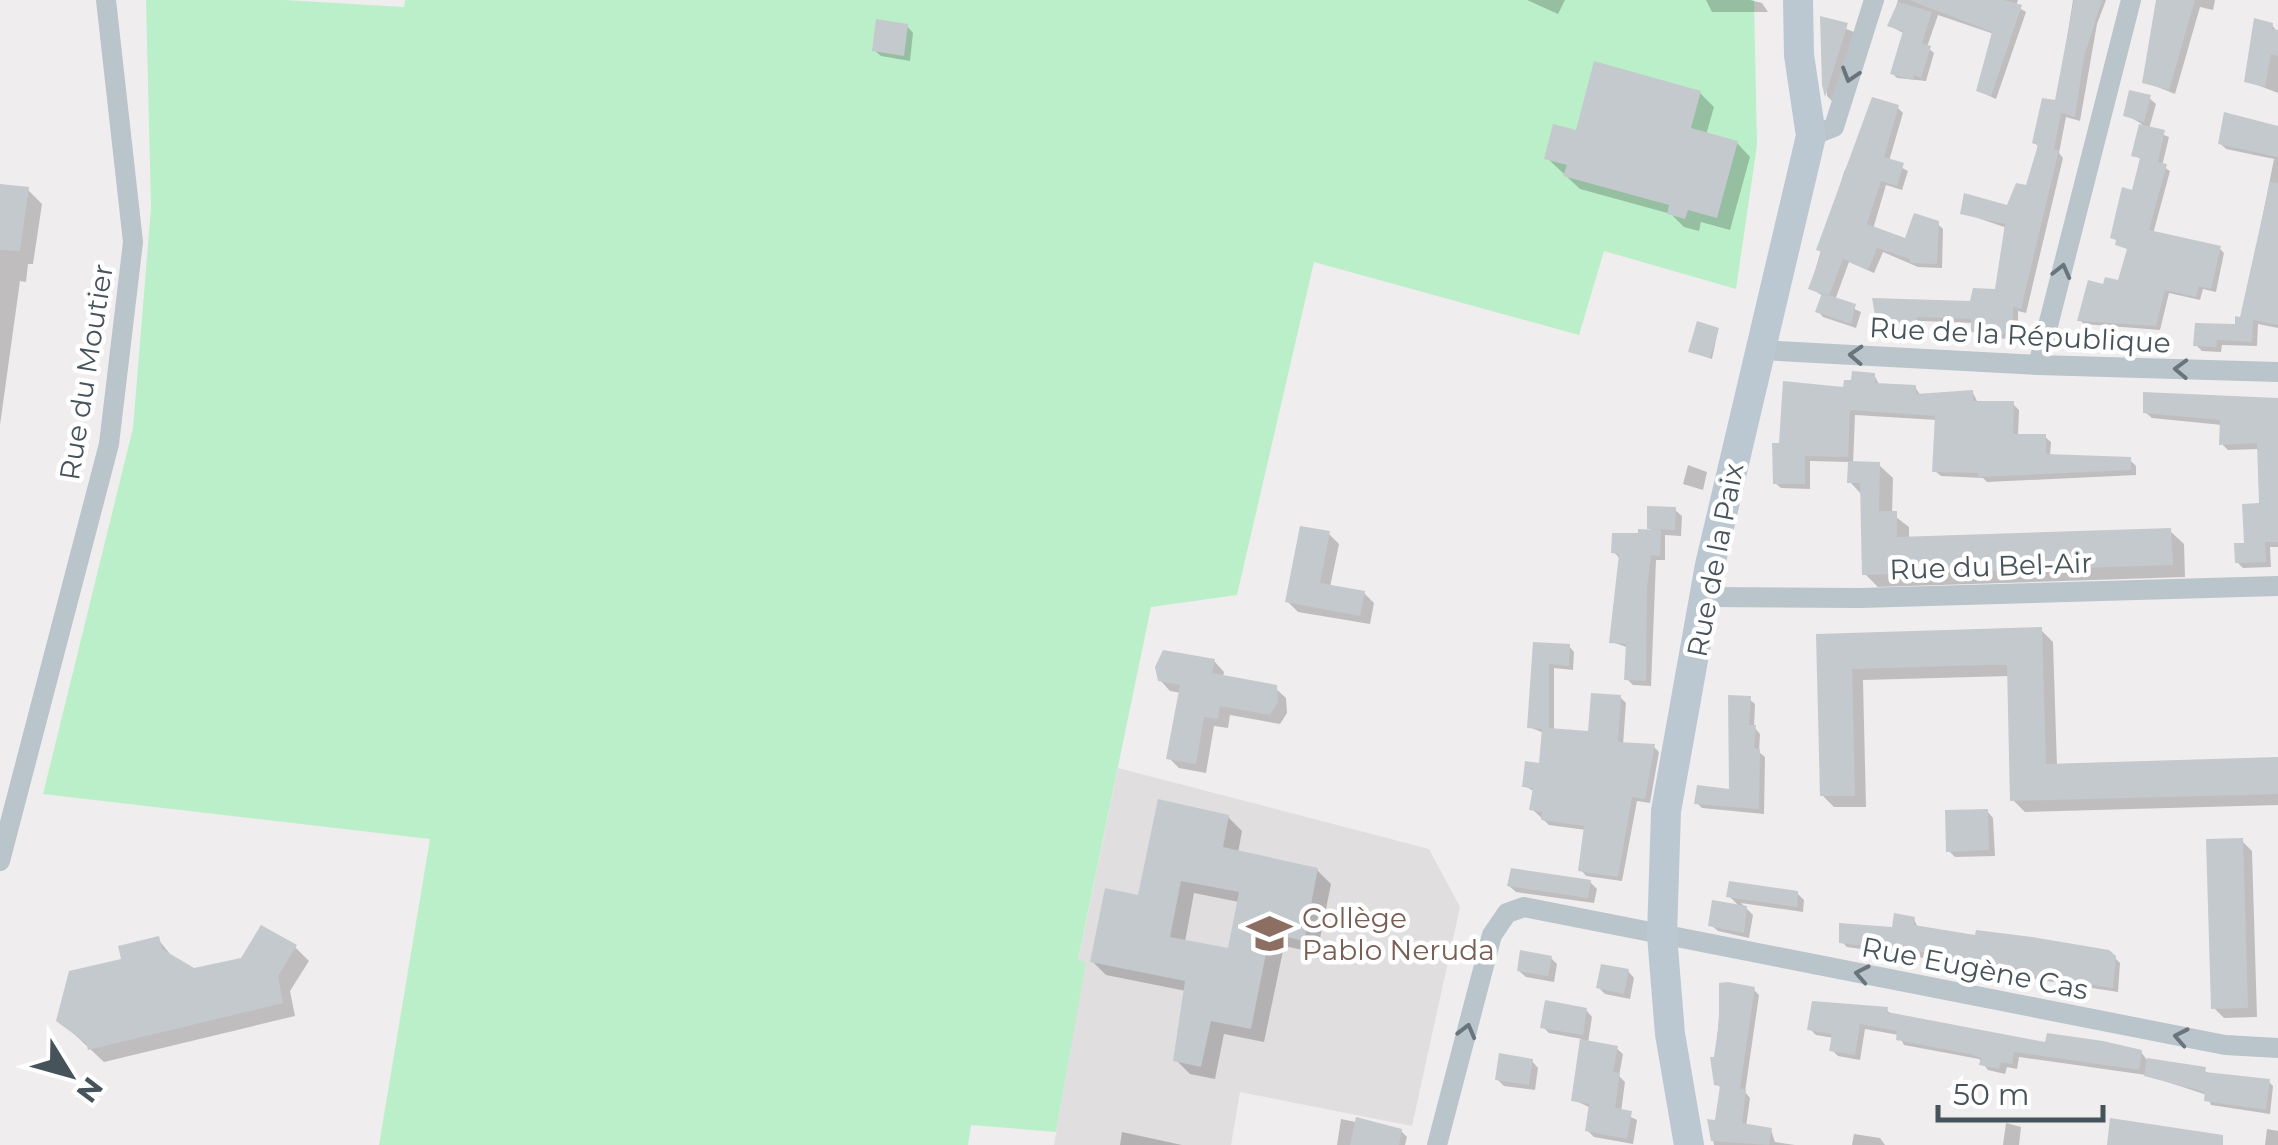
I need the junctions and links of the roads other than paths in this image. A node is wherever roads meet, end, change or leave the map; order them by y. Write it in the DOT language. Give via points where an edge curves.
graph roads {
  1 [pos="106,0"];
  2 [pos="1798,0"];
  3 [pos="1874,0"];
  4 [pos="2132,0"];
  5 [pos="1810,136"];
  6 [pos="1760,350"];
  7 [pos="2038,366"];
  8 [pos="2278,372"];
  9 [pos="2278,586"];
  10 [pos="1706,597"];
  11 [pos="0,862"];
  12 [pos="1662,935"];
  13 [pos="2278,1048"];
  14 [pos="1437,1145"];
  15 [pos="1688,1145"];
  1 -- 11 [label="street, Rue du Moutier" via="133,242 112,426"];
  2 -- 5 [label="street"];
  3 -- 5 [label="street, one-way" via="1834,126"];
  7 -- 4 [label="street, one-way"];
  5 -- 6 [label="street, Rue de la Paix"];
  7 -- 6 [label="street, Rue de la République, one-way"];
  6 -- 10 [label="street, Rue de la Paix"];
  8 -- 7 [label="street, Rue de la République, one-way"];
  9 -- 10 [label="street, Rue du Bel-Air"];
  10 -- 12 [label="street, Rue de la Paix" via="1666,812"];
  13 -- 12 [label="street, Rue Eugène Cas, one-way" via="2225,1045"];
  14 -- 12 [label="street, Rue Eugène Cas, one-way" via="1492,936 1507,913 1524,907"];
  12 -- 15 [label="street, Rue de la Paix"];
}
